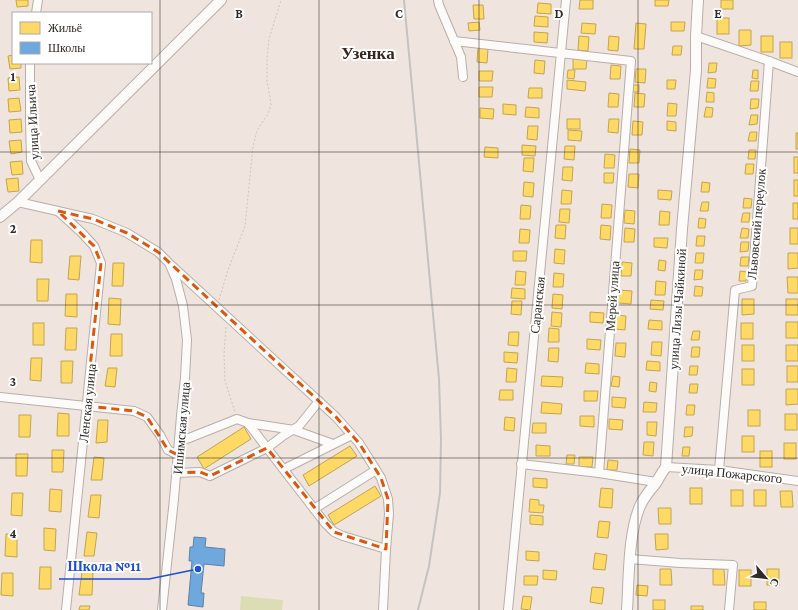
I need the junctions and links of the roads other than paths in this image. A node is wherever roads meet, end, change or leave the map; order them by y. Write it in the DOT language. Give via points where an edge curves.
graph roads {
  1 [pos="38,0"];
  2 [pos="222,0"];
  3 [pos="438,0"];
  4 [pos="566,0"];
  5 [pos="698,0"];
  6 [pos="213,4"];
  7 [pos="36,12"];
  8 [pos="696,36"];
  9 [pos="454,41"];
  10 [pos="562,53"];
  11 [pos="769,61"];
  12 [pos="30,64"];
  13 [pos="798,72"];
  14 [pos="463,77"];
  15 [pos="40,180"];
  16 [pos="18,202"];
  17 [pos="58,211"];
  18 [pos="0,217"];
  19 [pos="169,264"];
  20 [pos="0,397"];
  21 [pos="319,401"];
  22 [pos="86,406"];
  23 [pos="248,423"];
  24 [pos="294,430"];
  25 [pos="352,435"];
  26 [pos="179,442"];
  27 [pos="333,444"];
  28 [pos="267,448"];
  29 [pos="178,455"];
  30 [pos="521,464"];
  31 [pos="666,467"];
  32 [pos="284,469"];
  33 [pos="376,470"];
  34 [pos="719,470"];
  35 [pos="176,473"];
  36 [pos="599,473"];
  37 [pos="798,481"];
  38 [pos="656,482"];
  39 [pos="314,509"];
  40 [pos="386,549"];
  41 [pos="630,559"];
  42 [pos="66,610"];
  43 [pos="162,610"];
  44 [pos="383,610"];
  45 [pos="508,610"];
  46 [pos="627,610"];
  47 [pos="729,610"];
  1 -- 7 [label="street"];
  2 -- 6 [label="street"];
  3 -- 9 [label="street"];
  4 -- 10 [label="street, Саранская"];
  5 -- 8 [label="street, улица Лизы Чайкиной"];
  6 -- 15 [label="street"];
  8 -- 11 [label="street"];
  8 -- 31 [label="street, улица Лизы Чайкиной" via="696,70"];
  9 -- 10 [label="street"];
  9 -- 14 [label="street" via="461,57"];
  10 -- 30 [label="street, Саранская"];
  10 -- 36 [label="street, Мерей улица" via="631,60"];
  11 -- 13 [label="street"];
  11 -- 34 [label="street, Львовский переулок" via="752,286 735,290"];
  12 -- 15 [label="street, улица Ильича" via="31,161"];
  15 -- 16 [label="street"];
  16 -- 17 [label="street, Ишимская улица"];
  16 -- 18 [label="street"];
  17 -- 19 [label="street, Ишимская улица" via="93,219 127,232 158,252"];
  17 -- 22 [label="street, Ленская улица" via="94,246 101,263"];
  19 -- 21 [label="street"];
  19 -- 26 [label="street, Ишимская улица" via="183,306 187,340"];
  20 -- 22 [label="street"];
  21 -- 24 [label="street"];
  21 -- 25 [label="street"];
  22 -- 29 [label="street" via="134,411 147,417 168,450"];
  22 -- 42 [label="street, Ленская улица"];
  23 -- 24 [label="street"];
  23 -- 26 [label="street" via="237,419"];
  23 -- 28 [label="street"];
  24 -- 27 [label="street"];
  24 -- 28 [label="street"];
  25 -- 27 [label="street"];
  25 -- 33 [label="street"];
  26 -- 29 [label="street, Ишимская улица"];
  27 -- 32 [label="street"];
  28 -- 32 [label="street"];
  28 -- 35 [label="street" via="210,476 200,472"];
  29 -- 35 [label="street, Ишимская улица"];
  30 -- 36 [label="street"];
  30 -- 45 [label="street, Саранская"];
  31 -- 34 [label="street, улица Пожарского"];
  31 -- 38 [label="street, улица Лизы Чайкиной"];
  32 -- 39 [label="street"];
  33 -- 39 [label="street"];
  33 -- 40 [label="street" via="388,499"];
  34 -- 37 [label="street, улица Пожарского"];
  35 -- 43 [label="street, Ишимская улица"];
  36 -- 38 [label="street"];
  38 -- 41 [label="street, улица Лизы Чайкиной" via="640,505"];
  39 -- 40 [label="street" via="334,532"];
  40 -- 44 [label="street"];
  41 -- 46 [label="street, улица Лизы Чайкиной"];
  41 -- 47 [label="street" via="733,565"];
}
